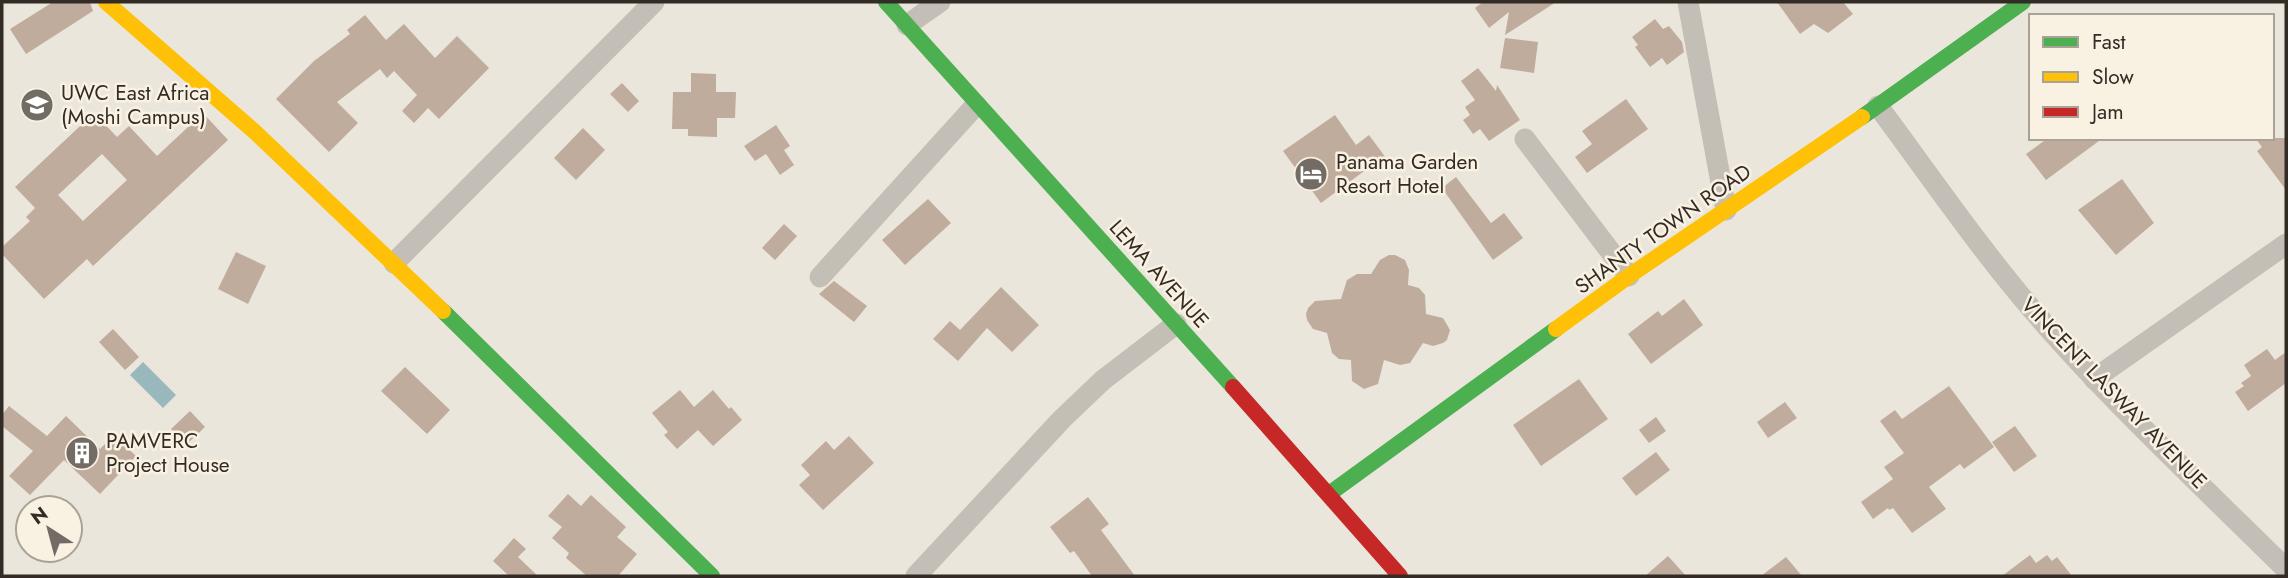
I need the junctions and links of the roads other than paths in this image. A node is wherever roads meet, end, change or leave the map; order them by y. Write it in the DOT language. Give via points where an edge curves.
graph roads {
  1 [pos="106,2"];
  2 [pos="886,2"];
  3 [pos="940,2"];
  4 [pos="1688,2"];
  5 [pos="2023,2"];
  6 [pos="650,3"];
  7 [pos="907,25"];
  8 [pos="976,105"];
  9 [pos="1878,106"];
  10 [pos="1525,139"];
  11 [pos="1726,210"];
  12 [pos="2286,244"];
  13 [pos="394,263"];
  14 [pos="1629,276"];
  15 [pos="820,277"];
  16 [pos="1176,324"];
  17 [pos="2094,379"];
  18 [pos="1329,494"];
  19 [pos="2286,569"];
  20 [pos="712,576"];
  21 [pos="916,576"];
  22 [pos="1400,576"];
  1 -- 13 [label="street"];
  2 -- 7 [label="street, LEMA AVENUE"];
  3 -- 7 [label="street"];
  4 -- 11 [label="street"];
  5 -- 9 [label="street, SHANTY TOWN ROAD"];
  6 -- 13 [label="street"];
  7 -- 8 [label="street, LEMA AVENUE"];
  8 -- 15 [label="street"];
  8 -- 16 [label="street, LEMA AVENUE"];
  9 -- 11 [label="street, SHANTY TOWN ROAD"];
  9 -- 17 [label="street, VINCENT LASWAY AVENUE" via="1981,246"];
  10 -- 14 [label="street"];
  11 -- 14 [label="street, SHANTY TOWN ROAD"];
  12 -- 17 [label="street"];
  13 -- 20 [label="street"];
  14 -- 18 [label="street, SHANTY TOWN ROAD"];
  16 -- 18 [label="street, LEMA AVENUE"];
  16 -- 21 [label="street" via="1103,380 1062,419"];
  17 -- 19 [label="street, VINCENT LASWAY AVENUE"];
  18 -- 22 [label="street, LEMA AVENUE"];
}
